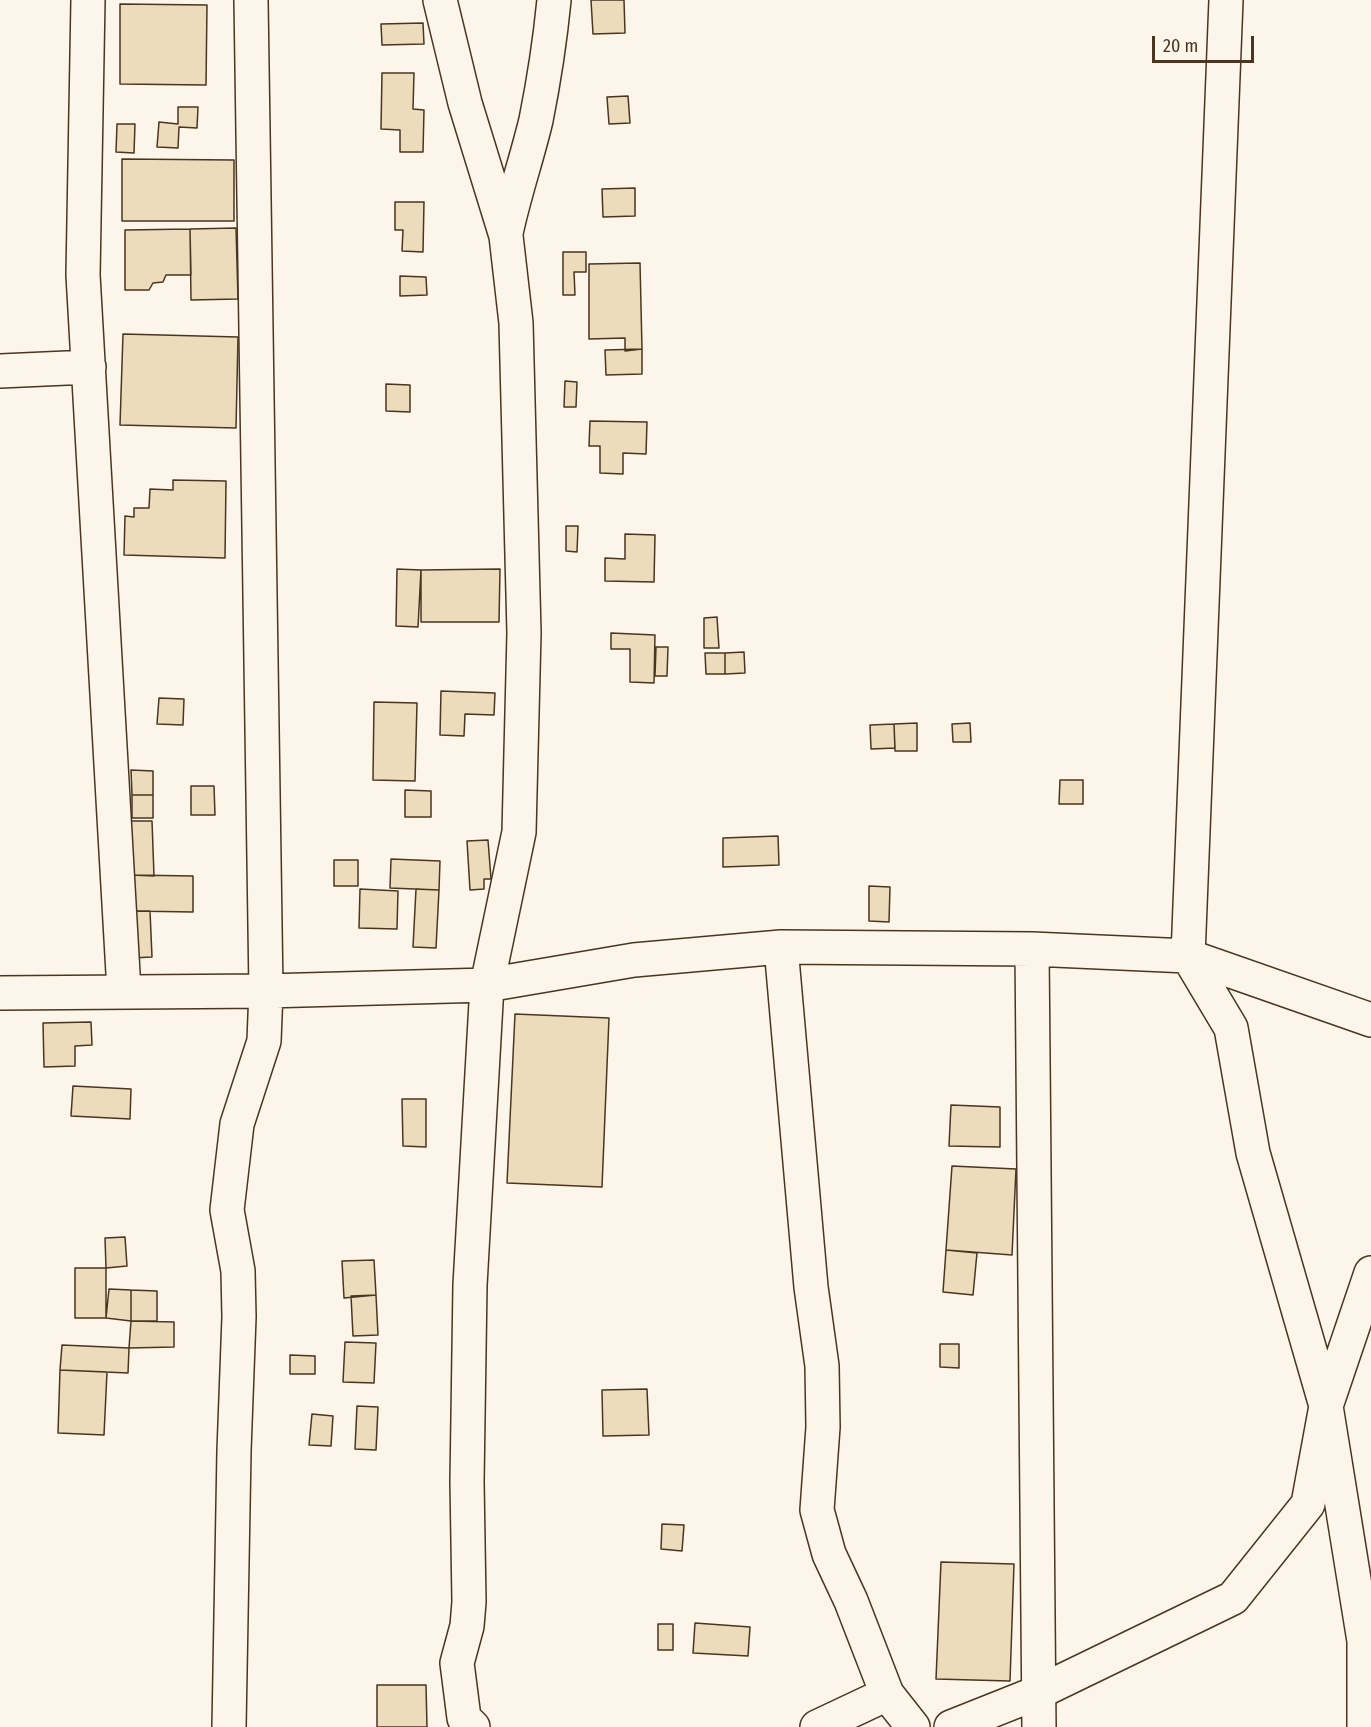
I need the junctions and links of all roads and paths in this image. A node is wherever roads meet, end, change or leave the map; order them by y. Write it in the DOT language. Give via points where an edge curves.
graph roads {
  1 [pos="88,0"];
  2 [pos="251,0"];
  3 [pos="440,0"];
  4 [pos="554,0"];
  5 [pos="1226,0"];
  6 [pos="506,236"];
  7 [pos="89,367"];
  8 [pos="0,371"];
  9 [pos="782,947"];
  10 [pos="1032,949"];
  11 [pos="1188,956"];
  12 [pos="487,985"];
  13 [pos="124,991"];
  14 [pos="266,991"];
  15 [pos="0,993"];
  16 [pos="1371,1020"];
  17 [pos="1371,1273"];
  18 [pos="1326,1406"];
  19 [pos="1368,1643"];
  20 [pos="1039,1692"];
  21 [pos="887,1694"];
  22 [pos="460,1724"];
  23 [pos="229,1727"];
  24 [pos="817,1727"];
  25 [pos="914,1727"];
  26 [pos="951,1727"];
  27 [pos="1039,1727"];
  28 [pos="1364,1727"];
  1 -- 7 [label="street" via="83,275"];
  2 -- 14 [label="street"];
  3 -- 6 [label="street" via="465,103"];
  4 -- 6 [label="street" via="536,120"];
  5 -- 11 [label="street"];
  6 -- 12 [label="street" via="516,323 524,633 519,832"];
  7 -- 8 [label="street"];
  7 -- 13 [label="street"];
  9 -- 10 [label="street"];
  9 -- 12 [label="street" via="634,960"];
  9 -- 21 [label="street" via="811,1287 822,1366 823,1427 817,1510 829,1554"];
  10 -- 11 [label="street"];
  10 -- 20 [label="street"];
  11 -- 16 [label="street"];
  11 -- 18 [label="street" via="1231,1028 1253,1153"];
  12 -- 14 [label="street"];
  12 -- 22 [label="street" via="470,1285 469,1602 457,1663 462,1689"];
  13 -- 14 [label="street"];
  13 -- 15 [label="street"];
  14 -- 23 [label="street" via="264,1041 237,1124 227,1210 238,1271 239,1317"];
  17 -- 18 [label="street"];
  18 -- 19 [label="street"];
  18 -- 20 [label="street" via="1308,1504 1233,1598"];
  19 -- 28 [label="street"];
  20 -- 26 [label="street"];
  20 -- 27 [label="street"];
  21 -- 24 [label="street"];
  21 -- 25 [label="street"];
}
